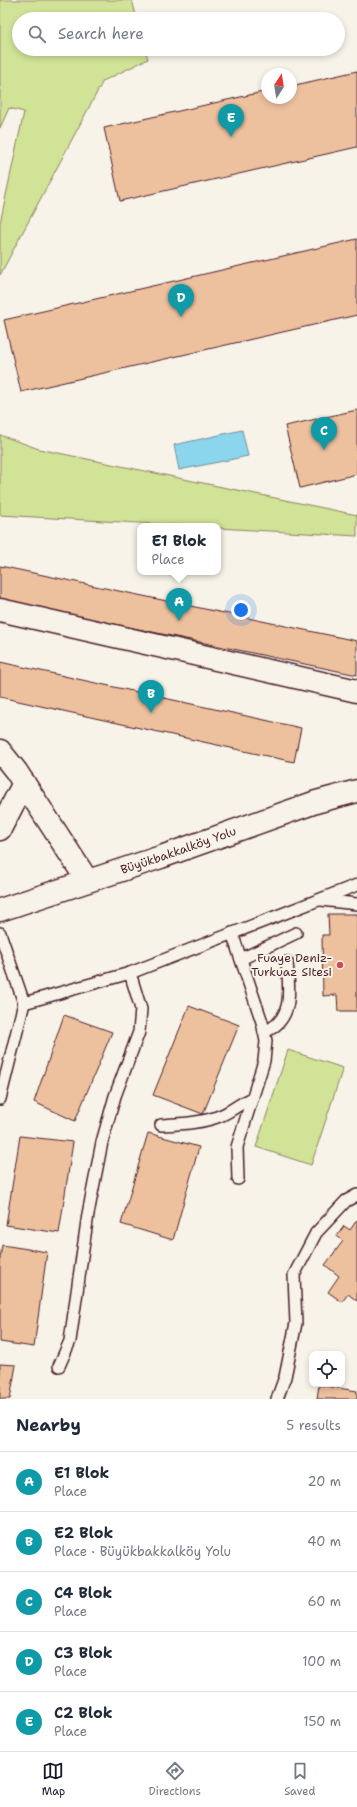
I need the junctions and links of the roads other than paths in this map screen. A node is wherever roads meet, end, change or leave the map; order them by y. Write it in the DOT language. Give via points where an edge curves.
graph roads {
  1 [pos="0,610"];
  2 [pos="357,691"];
  3 [pos="0,751"];
  4 [pos="24,783"];
  5 [pos="357,791"];
  6 [pos="0,829"];
  7 [pos="87,880"];
  8 [pos="357,885"];
  9 [pos="318,900"];
  10 [pos="357,904"];
  11 [pos="0,910"];
  12 [pos="0,933"];
  13 [pos="232,933"];
  14 [pos="296,933"];
  15 [pos="241,959"];
  16 [pos="287,962"];
  17 [pos="130,973"];
  18 [pos="24,1003"];
  19 [pos="264,1032"];
  20 [pos="252,1098"];
  21 [pos="0,1099"];
  22 [pos="161,1124"];
  23 [pos="238,1179"];
  24 [pos="357,1195"];
  25 [pos="59,1366"];
  26 [pos="277,1399"];
  1 -- 2 [label="street"];
  3 -- 4 [label="street"];
  4 -- 6 [label="street"];
  4 -- 7 [label="street"];
  5 -- 7 [label="street, Büyükbakkalköy Yolu" via="316,802 161,858"];
  7 -- 11 [label="street, Büyükbakkalköy Yolu"];
  8 -- 9 [label="lane"];
  9 -- 10 [label="lane"];
  9 -- 13 [label="lane"];
  12 -- 18 [label="lane"];
  13 -- 15 [label="lane"];
  13 -- 17 [label="lane"];
  14 -- 15 [label="lane"];
  15 -- 19 [label="lane"];
  16 -- 19 [label="lane" via="288,1008 277,1024"];
  17 -- 18 [label="lane"];
  17 -- 25 [label="lane" via="141,1009 139,1032 115,1096 102,1142 88,1214 70,1341"];
  18 -- 21 [label="lane"];
  19 -- 20 [label="lane" via="266,1051"];
  20 -- 22 [label="lane" via="214,1118"];
  20 -- 23 [label="lane" via="237,1147"];
  24 -- 26 [label="lane" via="346,1201 316,1233 294,1275 296,1323 285,1377"];
}
